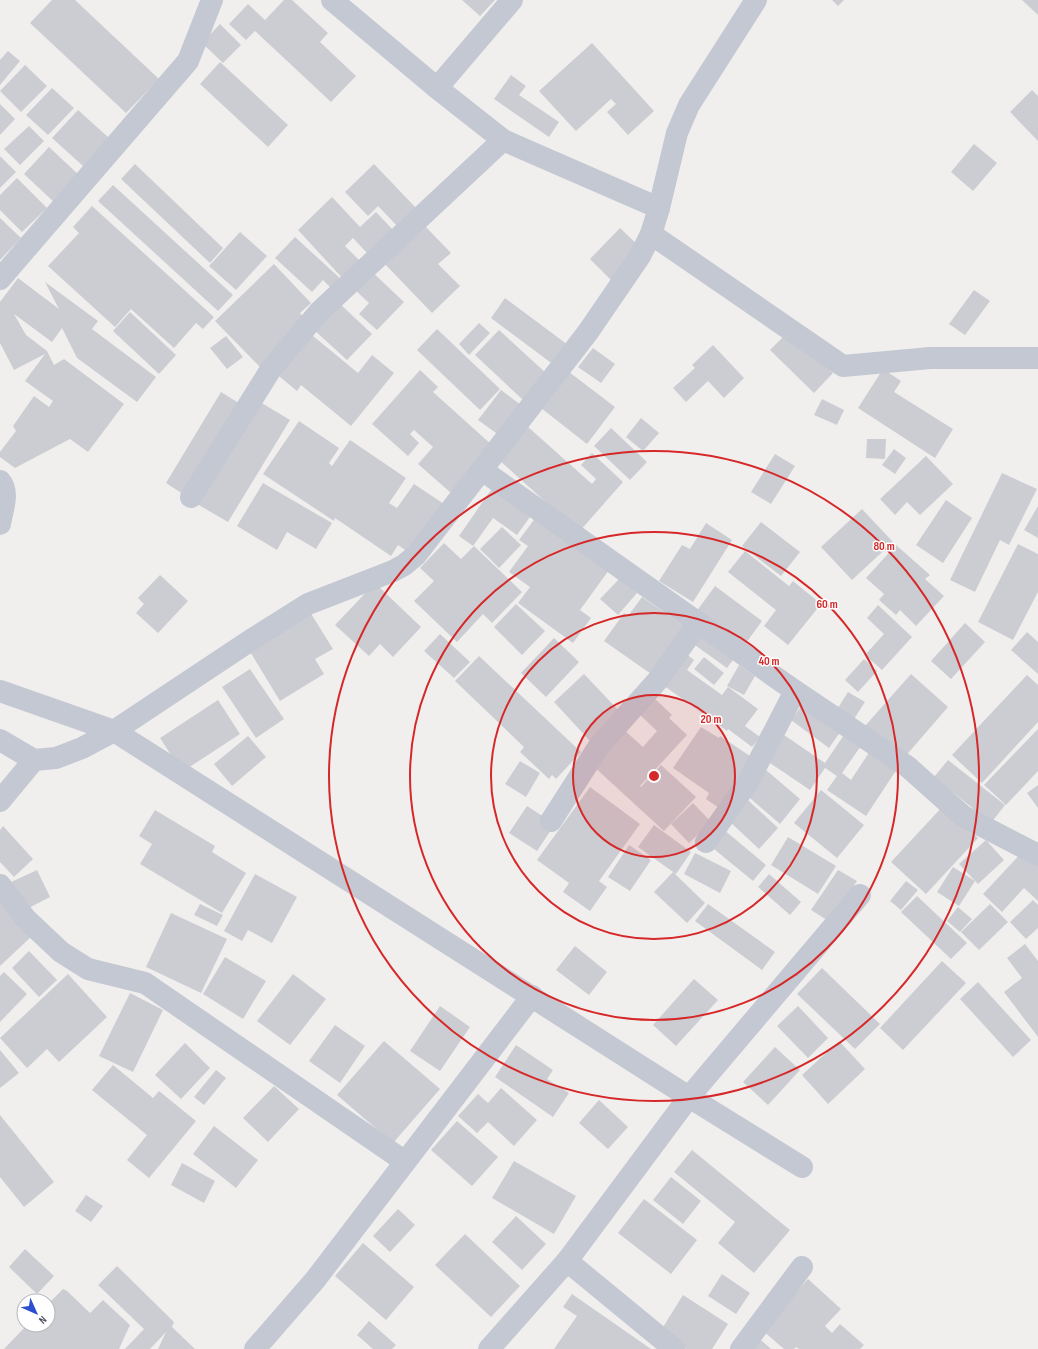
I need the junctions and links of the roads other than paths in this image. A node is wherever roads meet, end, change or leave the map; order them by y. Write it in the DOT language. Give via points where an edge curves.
graph roads {
  1 [pos="212,0"];
  2 [pos="334,0"];
  3 [pos="512,0"];
  4 [pos="756,0"];
  5 [pos="437,88"];
  6 [pos="503,140"];
  7 [pos="659,208"];
  8 [pos="651,234"];
  9 [pos="0,279"];
  10 [pos="1038,358"];
  11 [pos="482,470"];
  12 [pos="0,481"];
  13 [pos="191,497"];
  14 [pos="0,524"];
  15 [pos="698,623"];
  16 [pos="0,691"];
  17 [pos="795,691"];
  18 [pos="114,731"];
  19 [pos="0,740"];
  20 [pos="34,760"];
  21 [pos="0,801"];
  22 [pos="551,821"];
  23 [pos="706,842"];
  24 [pos="1038,855"];
  25 [pos="0,885"];
  26 [pos="860,895"];
  27 [pos="532,996"];
  28 [pos="689,1097"];
  29 [pos="404,1161"];
  30 [pos="802,1167"];
  31 [pos="567,1260"];
  32 [pos="802,1267"];
  33 [pos="255,1349"];
  34 [pos="489,1349"];
  35 [pos="674,1349"];
  36 [pos="741,1349"];
  1 -- 9 [label="street" via="188,61"];
  2 -- 5 [label="street"];
  3 -- 5 [label="street"];
  4 -- 7 [label="street" via="689,105 677,133"];
  5 -- 6 [label="street"];
  6 -- 7 [label="street"];
  6 -- 13 [label="street" via="319,312 271,369"];
  7 -- 8 [label="street"];
  8 -- 10 [label="street" via="843,366 930,358"];
  8 -- 11 [label="street" via="640,256 588,332"];
  11 -- 15 [label="street"];
  11 -- 18 [label="street" via="416,555 404,565 308,604"];
  12 -- 14 [label="street" via="6,494"];
  15 -- 17 [label="street"];
  15 -- 22 [label="street" via="658,680 599,746"];
  16 -- 18 [label="street"];
  17 -- 23 [label="street" via="748,782"];
  17 -- 24 [label="street" via="908,767 963,816"];
  18 -- 20 [label="street" via="56,758"];
  18 -- 27 [label="street"];
  19 -- 20 [label="street"];
  20 -- 21 [label="street"];
  25 -- 29 [label="street" via="25,918 61,952 88,969 145,983"];
  26 -- 28 [label="street"];
  27 -- 28 [label="street"];
  27 -- 29 [label="street"];
  28 -- 30 [label="street"];
  28 -- 31 [label="street"];
  29 -- 33 [label="street" via="315,1280"];
  31 -- 34 [label="street"];
  31 -- 35 [label="street"];
  32 -- 36 [label="street"];
}
